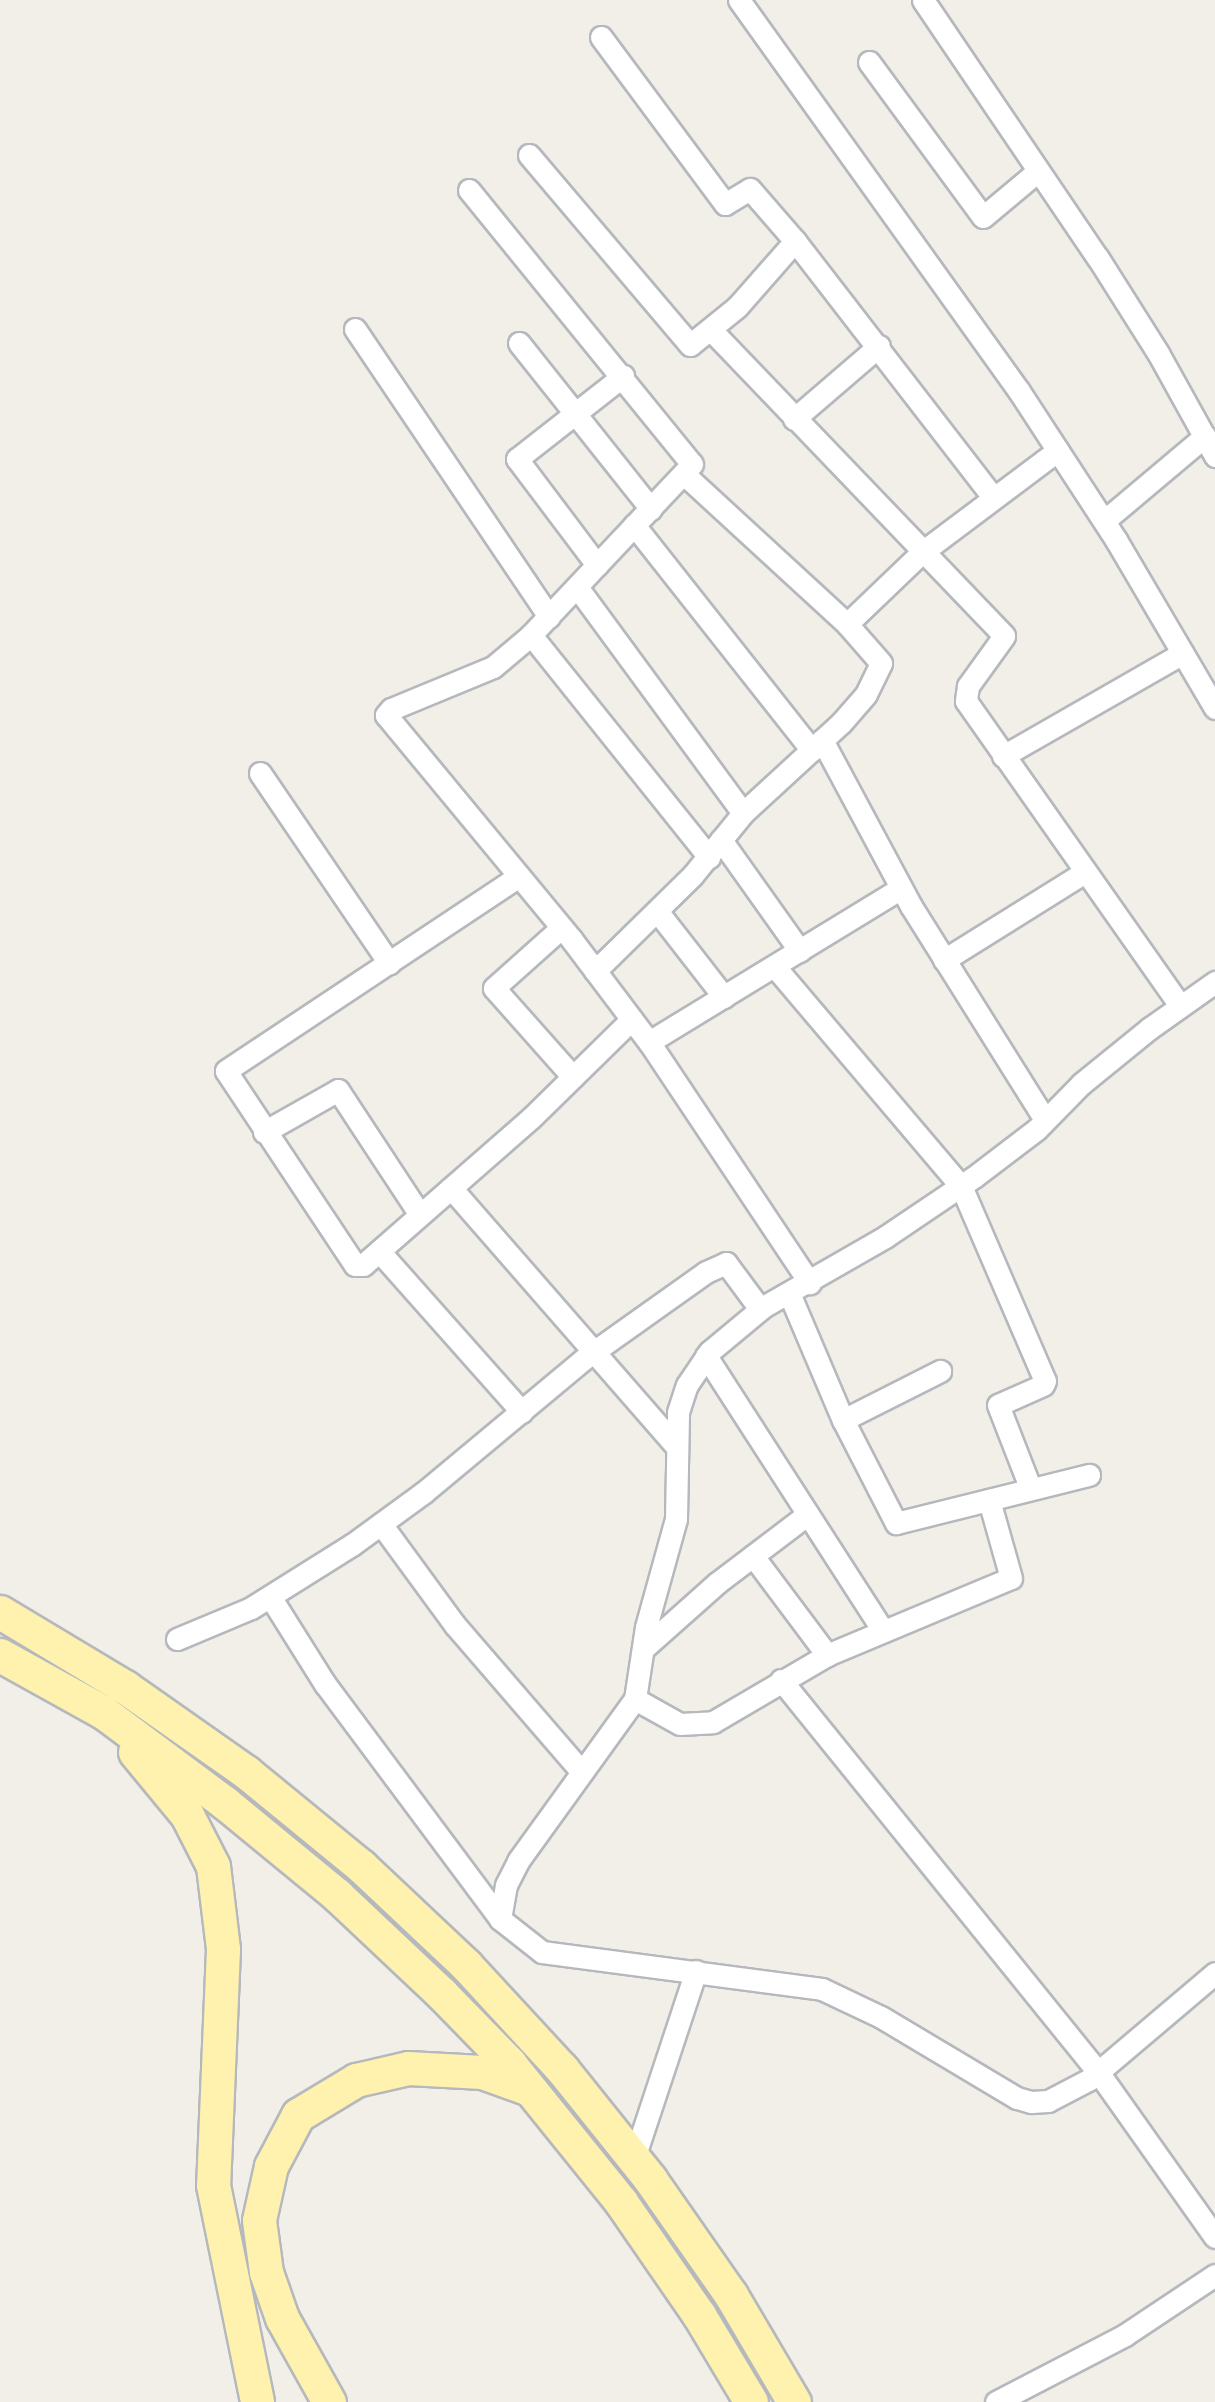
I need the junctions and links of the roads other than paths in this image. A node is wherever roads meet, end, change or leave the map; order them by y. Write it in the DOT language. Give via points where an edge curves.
graph roads {
  1 [pos="739,0"];
  2 [pos="923,0"];
  3 [pos="601,37"];
  4 [pos="869,62"];
  5 [pos="529,155"];
  6 [pos="1038,171"];
  7 [pos="469,190"];
  8 [pos="795,241"];
  9 [pos="355,329"];
  10 [pos="712,331"];
  11 [pos="519,343"];
  12 [pos="879,346"];
  13 [pos="623,376"];
  14 [pos="575,414"];
  15 [pos="794,419"];
  16 [pos="1205,436"];
  17 [pos="1058,450"];
  18 [pos="1215,456"];
  19 [pos="685,475"];
  20 [pos="993,497"];
  21 [pos="651,509"];
  22 [pos="1104,521"];
  23 [pos="634,525"];
  24 [pos="921,553"];
  25 [pos="597,565"];
  26 [pos="577,587"];
  27 [pos="549,617"];
  28 [pos="847,624"];
  29 [pos="531,635"];
  30 [pos="1183,653"];
  31 [pos="1215,708"];
  32 [pos="817,745"];
  33 [pos="1003,757"];
  34 [pos="260,773"];
  35 [pos="743,813"];
  36 [pos="715,848"];
  37 [pos="1083,873"];
  38 [pos="519,876"];
  39 [pos="901,888"];
  40 [pos="657,911"];
  41 [pos="561,928"];
  42 [pos="800,951"];
  43 [pos="944,960"];
  44 [pos="389,963"];
  45 [pos="775,967"];
  46 [pos="595,971"];
  47 [pos="1215,982"];
  48 [pos="724,997"];
  49 [pos="1181,1006"];
  50 [pos="632,1019"];
  51 [pos="649,1042"];
  52 [pos="573,1077"];
  53 [pos="1045,1120"];
  54 [pos="264,1132"];
  55 [pos="961,1186"];
  56 [pos="451,1188"];
  57 [pos="420,1215"];
  58 [pos="379,1251"];
  59 [pos="810,1283"];
  60 [pos="789,1293"];
  61 [pos="760,1309"];
  62 [pos="595,1351"];
  63 [pos="706,1356"];
  64 [pos="940,1371"];
  65 [pos="522,1412"];
  66 [pos="843,1420"];
  67 [pos="677,1447"];
  68 [pos="1088,1475"];
  69 [pos="1030,1487"];
  70 [pos="989,1500"];
  71 [pos="808,1514"];
  72 [pos="381,1524"];
  73 [pos="752,1556"];
  74 [pos="271,1598"];
  75 [pos="0,1612"];
  76 [pos="883,1631"];
  77 [pos="177,1639"];
  78 [pos="644,1648"];
  79 [pos="0,1655"];
  80 [pos="827,1655"];
  81 [pos="781,1680"];
  82 [pos="635,1699"];
  83 [pos="103,1713"];
  84 [pos="582,1772"];
  85 [pos="500,1919"];
  86 [pos="696,1971"];
  87 [pos="1215,1973"];
  88 [pos="1098,2072"];
  89 [pos="527,2088"];
  90 [pos="634,2158"];
  91 [pos="1215,2237"];
  92 [pos="1215,2275"];
  93 [pos="257,2402"];
  94 [pos="329,2402"];
  95 [pos="751,2402"];
  96 [pos="794,2402"];
  97 [pos="996,2402"];
  1 -- 17 [label="street"];
  2 -- 6 [label="street"];
  3 -- 8 [label="street" via="724,204 750,189"];
  4 -- 6 [label="street" via="983,217"];
  5 -- 10 [label="street" via="686,344 694,344"];
  6 -- 16 [label="street" via="1158,353"];
  7 -- 13 [label="street"];
  8 -- 10 [label="street"];
  8 -- 12 [label="street"];
  9 -- 27 [label="street"];
  10 -- 15 [label="street"];
  11 -- 14 [label="street"];
  12 -- 15 [label="street"];
  12 -- 20 [label="street"];
  13 -- 14 [label="street"];
  13 -- 19 [label="street" via="689,456 692,464"];
  14 -- 21 [label="street"];
  14 -- 25 [label="street" via="517,459"];
  15 -- 24 [label="street"];
  16 -- 18 [label="street"];
  16 -- 22 [label="street"];
  17 -- 20 [label="street"];
  17 -- 22 [label="street"];
  19 -- 21 [label="street"];
  19 -- 28 [label="street"];
  20 -- 24 [label="street"];
  21 -- 23 [label="street"];
  22 -- 30 [label="street"];
  23 -- 25 [label="street"];
  23 -- 32 [label="street"];
  24 -- 28 [label="street"];
  24 -- 33 [label="street" via="1004,636 964,694"];
  25 -- 26 [label="street"];
  26 -- 27 [label="street"];
  26 -- 35 [label="street"];
  27 -- 29 [label="street"];
  28 -- 32 [label="street" via="881,663 866,694"];
  29 -- 36 [label="street"];
  29 -- 38 [label="street" via="493,667 386,715"];
  30 -- 31 [label="street"];
  30 -- 33 [label="street"];
  32 -- 35 [label="street"];
  32 -- 39 [label="street"];
  33 -- 37 [label="street"];
  34 -- 44 [label="street"];
  35 -- 36 [label="street"];
  36 -- 40 [label="street"];
  36 -- 42 [label="street"];
  37 -- 43 [label="street"];
  37 -- 49 [label="street"];
  38 -- 41 [label="street"];
  38 -- 44 [label="street"];
  39 -- 42 [label="street"];
  39 -- 43 [label="street"];
  40 -- 46 [label="street"];
  40 -- 48 [label="street"];
  41 -- 46 [label="street"];
  41 -- 52 [label="street" via="495,988"];
  42 -- 45 [label="street"];
  43 -- 53 [label="street"];
  44 -- 54 [label="street" via="231,1063 226,1071 229,1078"];
  45 -- 48 [label="street"];
  45 -- 55 [label="street"];
  46 -- 50 [label="street"];
  47 -- 49 [label="street"];
  48 -- 51 [label="street"];
  49 -- 53 [label="street" via="1081,1084"];
  50 -- 51 [label="street"];
  50 -- 52 [label="street"];
  51 -- 59 [label="street"];
  52 -- 56 [label="street"];
  53 -- 55 [label="street"];
  54 -- 57 [label="street" via="338,1090"];
  54 -- 58 [label="street" via="355,1265 361,1266"];
  55 -- 59 [label="street"];
  55 -- 69 [label="street" via="1045,1381 998,1405"];
  56 -- 57 [label="street"];
  56 -- 62 [label="street"];
  57 -- 58 [label="street"];
  58 -- 65 [label="street"];
  59 -- 60 [label="street"];
  60 -- 61 [label="street"];
  60 -- 66 [label="street"];
  61 -- 62 [label="street" via="730,1266 722,1263"];
  61 -- 63 [label="street" via="728,1332"];
  62 -- 65 [label="street"];
  62 -- 67 [label="street"];
  63 -- 67 [label="street" via="681,1401"];
  63 -- 71 [label="street"];
  64 -- 66 [label="street"];
  65 -- 72 [label="street"];
  66 -- 70 [label="street" via="896,1523"];
  67 -- 78 [label="street" via="676,1519"];
  68 -- 69 [label="street"];
  69 -- 70 [label="street"];
  70 -- 76 [label="street" via="1013,1577"];
  71 -- 73 [label="street"];
  71 -- 76 [label="street"];
  72 -- 74 [label="street"];
  72 -- 84 [label="street" via="456,1625"];
  73 -- 78 [label="street"];
  73 -- 80 [label="street"];
  74 -- 77 [label="street"];
  74 -- 85 [label="street" via="325,1684"];
  75 -- 90 [label="main road" via="187,1728 361,1866 515,2017"];
  76 -- 80 [label="street"];
  78 -- 82 [label="street"];
  79 -- 83 [label="main road"];
  80 -- 81 [label="street"];
  81 -- 82 [label="street" via="713,1723 680,1724"];
  81 -- 88 [label="street"];
  82 -- 84 [label="street"];
  83 -- 89 [label="main road" via="225,1803 337,1895 441,1993"];
  83 -- 93 [label="main road" via="187,1815 213,1866 223,1949 214,2185"];
  84 -- 85 [label="street" via="518,1861 506,1885"];
  85 -- 86 [label="street" via="542,1952"];
  86 -- 88 [label="street" via="822,1989 1031,2102 1072,2091"];
  86 -- 90 [label="street"];
  87 -- 88 [label="street"];
  88 -- 91 [label="street"];
  89 -- 94 [label="main road" via="482,2072 408,2068 356,2080 298,2115 271,2166 259,2220 266,2272 282,2318"];
  89 -- 95 [label="main road" via="661,2258"];
  90 -- 96 [label="main road" via="731,2295"];
  92 -- 97 [label="street" via="1125,2335"];
}
